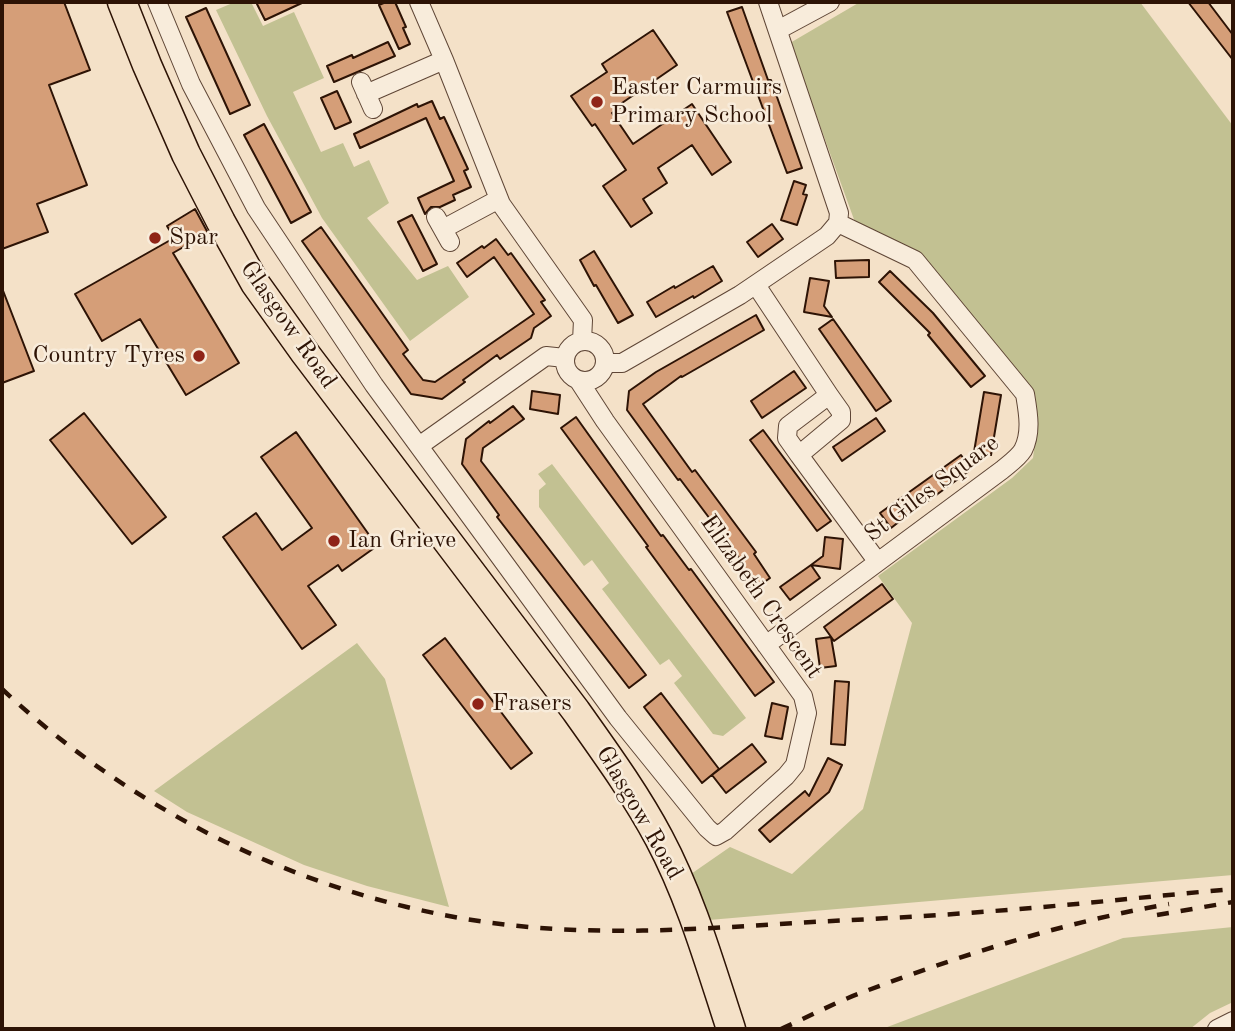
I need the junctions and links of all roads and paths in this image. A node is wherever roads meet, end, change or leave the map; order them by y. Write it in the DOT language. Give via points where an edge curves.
graph roads {
  1 [pos="122,2"];
  2 [pos="158,2"];
  3 [pos="419,2"];
  4 [pos="768,2"];
  5 [pos="830,2"];
  6 [pos="778,30"];
  7 [pos="444,60"];
  8 [pos="366,95"];
  9 [pos="499,199"];
  10 [pos="838,223"];
  11 [pos="443,229"];
  12 [pos="756,285"];
  13 [pos="582,341"];
  14 [pos="565,358"];
  15 [pos="605,363"];
  16 [pos="579,381"];
  17 [pos="829,395"];
  18 [pos="419,446"];
  19 [pos="799,455"];
  20 [pos="877,561"];
  21 [pos="531,599"];
  22 [pos="506,617"];
  23 [pos="766,645"];
  24 [pos="716,836"];
  25 [pos="1233,1021"];
  26 [pos="731,1029"];
  27 [pos="1217,1029"];
  1 -- 22 [label="main road, Glasgow Road" via="186,154 256,283"];
  2 -- 18 [label="street, Glasgow Road" via="191,84 256,208"];
  3 -- 7 [label="street"];
  4 -- 6 [label="street"];
  5 -- 6 [label="street"];
  6 -- 10 [label="street" via="839,213"];
  7 -- 8 [label="street"];
  7 -- 9 [label="street"];
  9 -- 11 [label="street"];
  9 -- 13 [label="street" via="583,320"];
  10 -- 12 [label="street" via="827,236"];
  10 -- 20 [label="street, St Giles Square" via="915,260 1025,394 1028,412 1022,452"];
  12 -- 15 [label="street" via="621,363"];
  12 -- 17 [label="street"];
  13 -- 14 [label="street" via="571,346"];
  13 -- 15 [label="street" via="596,344"];
  14 -- 16 [label="street" via="566,370"];
  14 -- 18 [label="street" via="546,356"];
  15 -- 16 [label="street" via="594,379"];
  16 -- 23 [label="street, Elizabeth Crescent"];
  17 -- 19 [label="street" via="841,420"];
  17 -- 19 [label="street" via="788,426 787,438"];
  18 -- 21 [label="street, Glasgow Road"];
  19 -- 20 [label="street"];
  20 -- 23 [label="street, St Giles Square"];
  21 -- 22 [label="street"];
  21 -- 24 [label="street, Glasgow Road" via="618,718"];
  22 -- 26 [label="main road, Glasgow Road" via="611,760 658,836 687,900"];
  23 -- 24 [label="street, Elizabeth Crescent" via="803,696 807,713 795,765"];
  25 -- 27 [label="street"];
}
